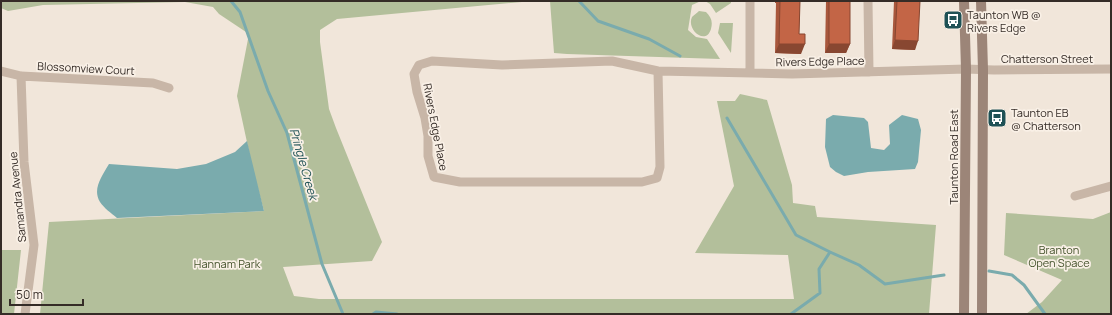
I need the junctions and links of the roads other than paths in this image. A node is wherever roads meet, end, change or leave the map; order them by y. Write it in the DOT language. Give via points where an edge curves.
graph roads {
  1 [pos="750,1"];
  2 [pos="868,1"];
  3 [pos="964,1"];
  4 [pos="982,1"];
  5 [pos="966,69"];
  6 [pos="1111,69"];
  7 [pos="983,70"];
  8 [pos="1,71"];
  9 [pos="658,71"];
  10 [pos="870,72"];
  11 [pos="750,73"];
  12 [pos="21,76"];
  13 [pos="169,88"];
  14 [pos="1111,186"];
  15 [pos="1075,196"];
  16 [pos="25,314"];
  17 [pos="964,314"];
  18 [pos="982,314"];
  1 -- 11 [label="street"];
  2 -- 10 [label="street"];
  3 -- 5 [label="main road, Taunton Road East"];
  4 -- 7 [label="main road"];
  5 -- 7 [label="street, Rivers Edge Place"];
  5 -- 10 [label="street, Rivers Edge Place"];
  5 -- 17 [label="main road, Taunton Road East"];
  6 -- 7 [label="street, Chatterson Street"];
  7 -- 18 [label="main road"];
  8 -- 12 [label="street, Blossomview Court"];
  9 -- 9 [label="street, Rivers Edge Place" via="612,61 502,65 432,61 419,64 414,74 425,118 428,156 434,177 460,182 642,182 657,178 660,167"];
  9 -- 11 [label="street, Rivers Edge Place"];
  10 -- 11 [label="street, Rivers Edge Place"];
  12 -- 13 [label="street, Blossomview Court" via="153,83"];
  12 -- 16 [label="street, Samandra Avenue" via="24,162 34,245"];
  14 -- 15 [label="street"];
}
